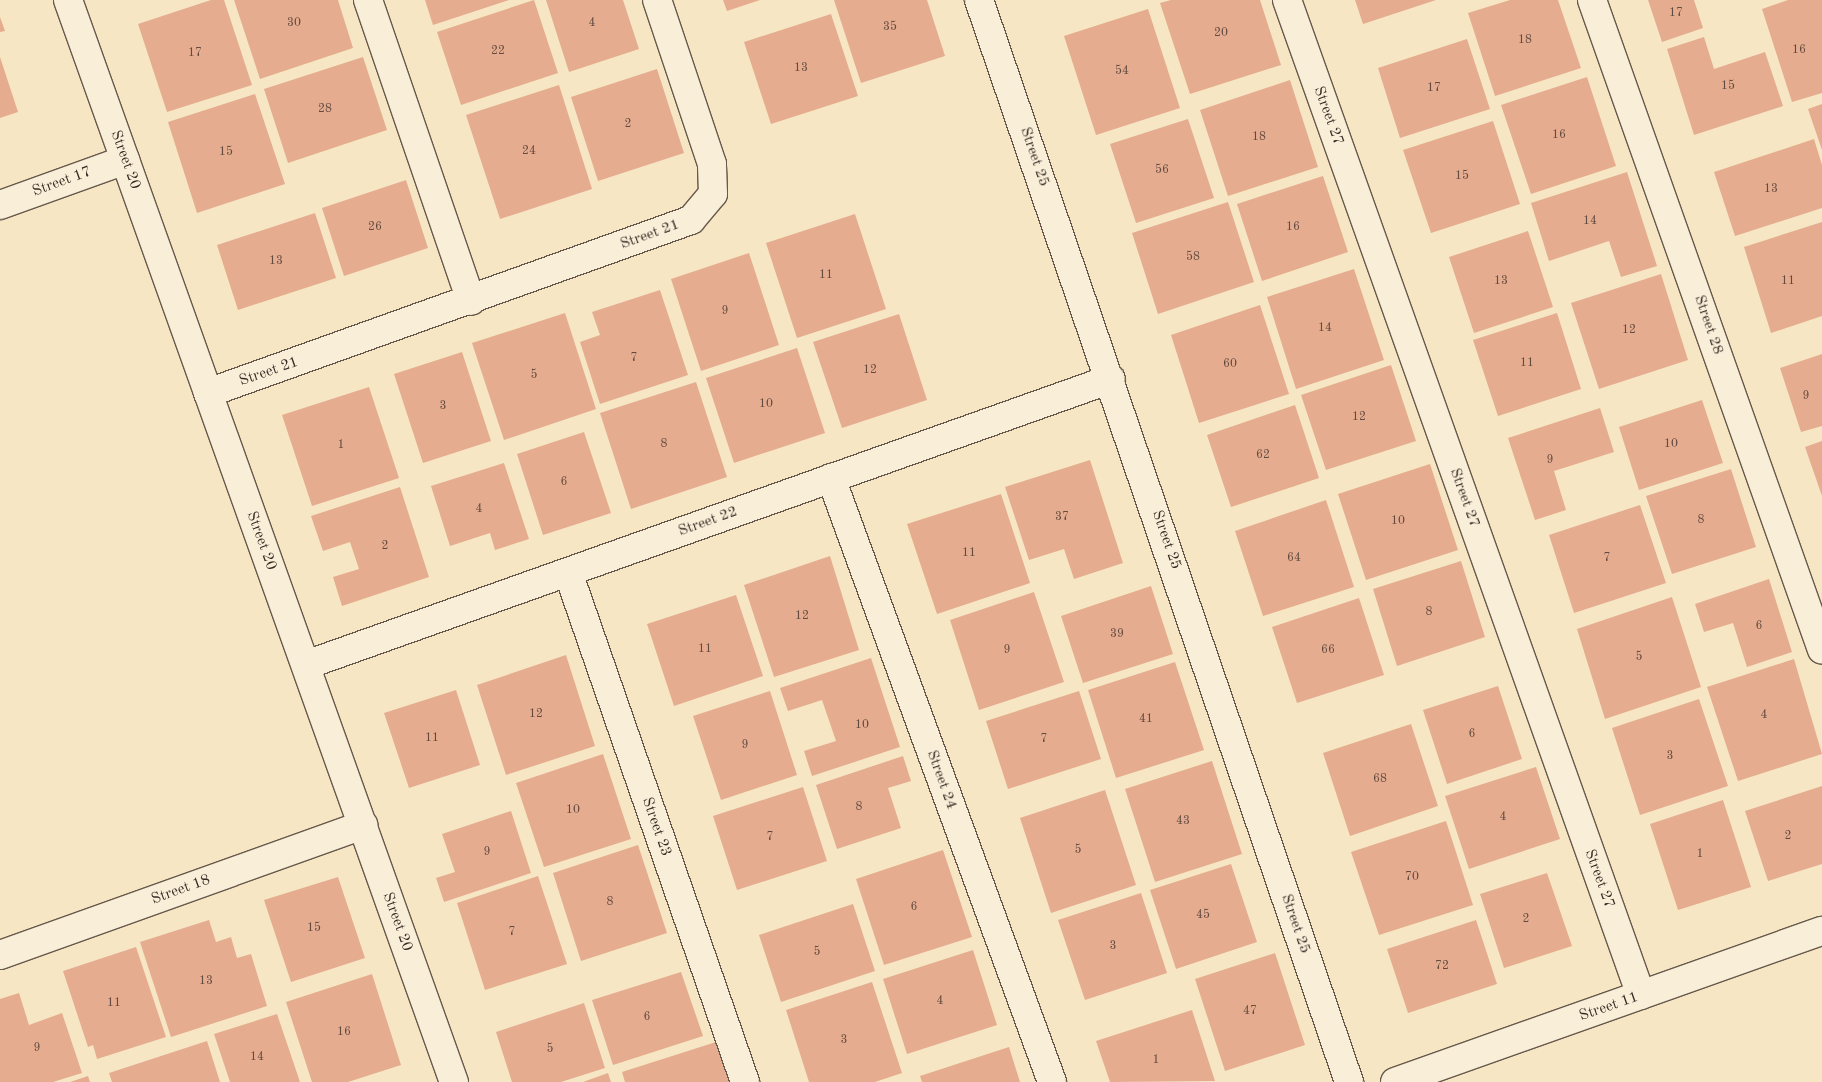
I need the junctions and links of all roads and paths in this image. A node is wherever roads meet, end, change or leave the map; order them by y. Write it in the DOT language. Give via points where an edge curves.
graph roads {
  1 [pos="68,0"];
  2 [pos="368,0"];
  3 [pos="657,0"];
  4 [pos="979,0"];
  5 [pos="1286,0"];
  6 [pos="1592,0"];
  7 [pos="125,160"];
  8 [pos="0,204"];
  9 [pos="471,301"];
  10 [pos="1111,379"];
  11 [pos="208,393"];
  12 [pos="831,478"];
  13 [pos="568,572"];
  14 [pos="1822,650"];
  15 [pos="306,665"];
  16 [pos="363,825"];
  17 [pos="1822,931"];
  18 [pos="0,956"];
  19 [pos="1640,995"];
  20 [pos="454,1082"];
  21 [pos="745,1082"];
  22 [pos="1052,1082"];
  23 [pos="1348,1082"];
  24 [pos="1395,1082"];
  1 -- 7 [label="street, Street 20"];
  2 -- 9 [label="street"];
  3 -- 9 [label="street, Street 21" via="712,164 713,194 691,220"];
  4 -- 10 [label="street, Street 25"];
  5 -- 19 [label="street, Street 27"];
  6 -- 14 [label="street, Street 28"];
  7 -- 8 [label="street, Street 17"];
  7 -- 11 [label="street, Street 20"];
  9 -- 11 [label="street, Street 21"];
  10 -- 12 [label="street, Street 22"];
  10 -- 23 [label="street, Street 25"];
  11 -- 15 [label="street, Street 20"];
  12 -- 13 [label="street, Street 22"];
  12 -- 22 [label="street, Street 24"];
  13 -- 15 [label="street, Street 22"];
  13 -- 21 [label="street, Street 23"];
  15 -- 16 [label="street, Street 20"];
  16 -- 18 [label="street, Street 18"];
  16 -- 20 [label="street, Street 20"];
  17 -- 19 [label="street, Street 11"];
  19 -- 24 [label="street, Street 11"];
}
